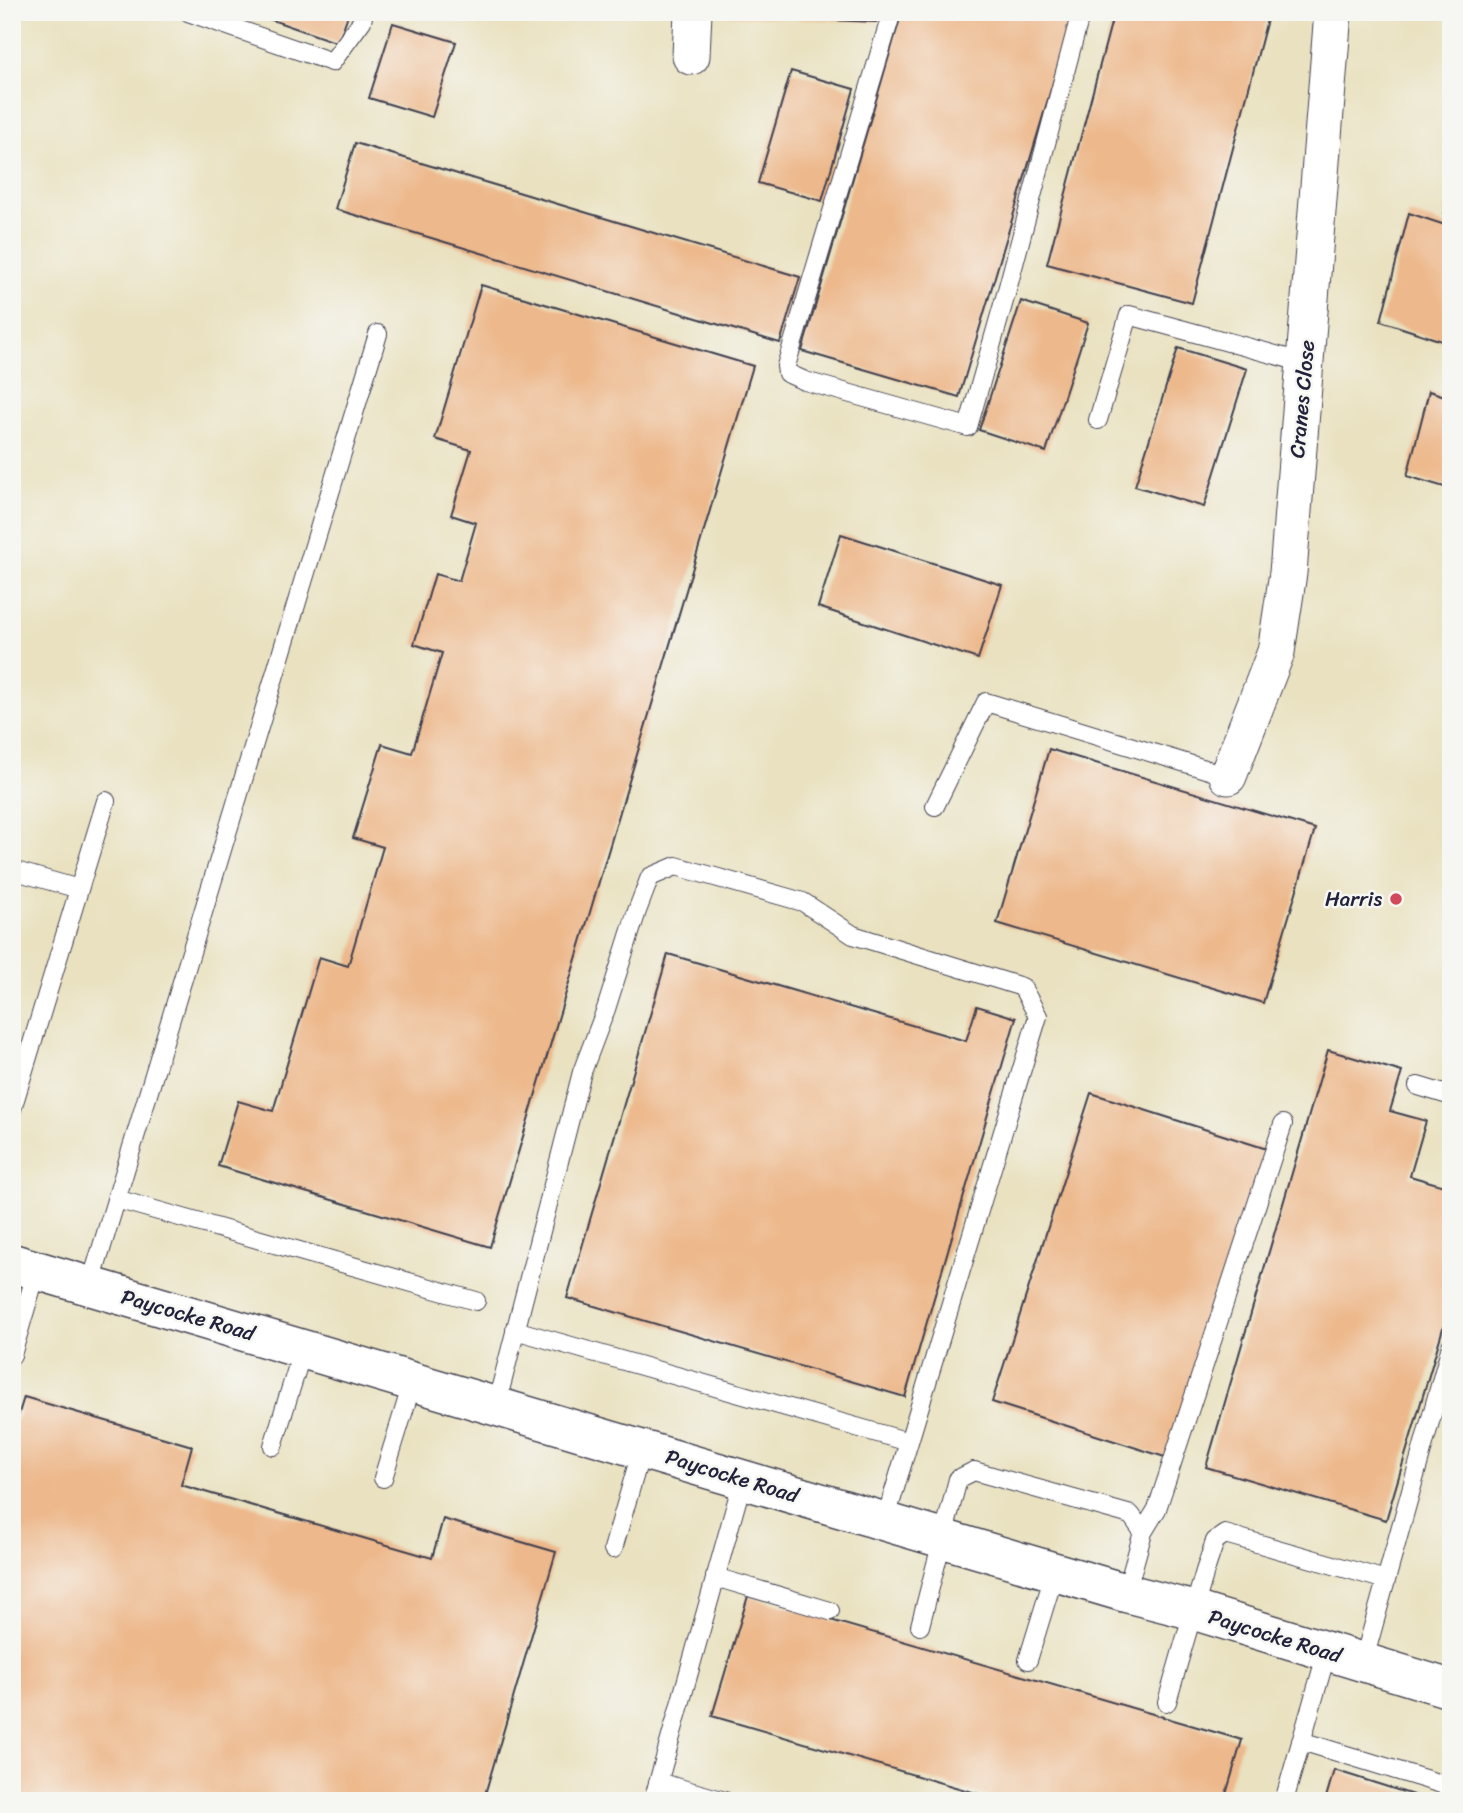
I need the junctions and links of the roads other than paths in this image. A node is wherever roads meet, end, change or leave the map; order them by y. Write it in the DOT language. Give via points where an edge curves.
graph roads {
  1 [pos="188,12"];
  2 [pos="364,12"];
  3 [pos="694,12"];
  4 [pos="892,12"];
  5 [pos="1080,12"];
  6 [pos="1333,12"];
  7 [pos="691,56"];
  8 [pos="378,334"];
  9 [pos="1305,363"];
  10 [pos="1098,420"];
  11 [pos="1228,776"];
  12 [pos="106,801"];
  13 [pos="935,806"];
  14 [pos="12,870"];
  15 [pos="79,889"];
  16 [pos="1418,1086"];
  17 [pos="1451,1096"];
  18 [pos="12,1109"];
  19 [pos="1283,1124"];
  20 [pos="116,1199"];
  21 [pos="25,1266"];
  22 [pos="90,1286"];
  23 [pos="476,1301"];
  24 [pos="515,1331"];
  25 [pos="1451,1346"];
  26 [pos="303,1349"];
  27 [pos="12,1355"];
  28 [pos="412,1381"];
  29 [pos="496,1406"];
  30 [pos="909,1442"];
  31 [pos="273,1446"];
  32 [pos="642,1449"];
  33 [pos="383,1478"];
  34 [pos="743,1479"];
  35 [pos="885,1521"];
  36 [pos="1143,1532"];
  37 [pos="943,1539"];
  38 [pos="613,1549"];
  39 [pos="1055,1572"];
  40 [pos="715,1577"];
  41 [pos="1386,1580"];
  42 [pos="1126,1593"];
  43 [pos="1192,1610"];
  44 [pos="830,1611"];
  45 [pos="920,1626"];
  46 [pos="1326,1652"];
  47 [pos="1028,1660"];
  48 [pos="1363,1663"];
  49 [pos="1451,1689"];
  50 [pos="1167,1702"];
  51 [pos="1301,1741"];
  52 [pos="658,1782"];
  53 [pos="1451,1787"];
  54 [pos="653,1801"];
  55 [pos="725,1801"];
  56 [pos="1284,1801"];
  1 -- 2 [label="lane" via="332,62"];
  3 -- 7 [label="street"];
  4 -- 5 [label="lane" via="786,373 968,427"];
  6 -- 9 [label="street, Cranes Close"];
  8 -- 20 [label="lane"];
  9 -- 10 [label="lane" via="1129,315"];
  9 -- 11 [label="street, Cranes Close" via="1288,573 1276,652"];
  11 -- 13 [label="lane" via="986,702"];
  12 -- 15 [label="lane"];
  14 -- 15 [label="lane"];
  15 -- 18 [label="lane"];
  16 -- 17 [label="lane"];
  19 -- 36 [label="lane" via="1157,1509"];
  20 -- 22 [label="lane"];
  20 -- 23 [label="lane"];
  21 -- 22 [label="street, Paycocke Road"];
  21 -- 27 [label="lane"];
  22 -- 26 [label="street, Paycocke Road"];
  24 -- 29 [label="lane"];
  24 -- 30 [label="lane"];
  24 -- 30 [label="lane" via="582,1072 637,911 650,877 676,866 803,902 853,934 1022,987 1038,1016"];
  25 -- 41 [label="lane"];
  26 -- 28 [label="street, Paycocke Road"];
  26 -- 31 [label="lane"];
  28 -- 29 [label="street, Paycocke Road"];
  28 -- 33 [label="lane"];
  29 -- 32 [label="street, Paycocke Road"];
  30 -- 35 [label="lane"];
  32 -- 34 [label="street, Paycocke Road"];
  32 -- 38 [label="lane"];
  34 -- 35 [label="street, Paycocke Road"];
  34 -- 40 [label="lane"];
  35 -- 37 [label="street, Paycocke Road"];
  36 -- 37 [label="lane" via="1131,1515 974,1471 958,1479"];
  36 -- 42 [label="lane"];
  37 -- 39 [label="street, Paycocke Road"];
  37 -- 45 [label="lane"];
  39 -- 42 [label="street, Paycocke Road"];
  39 -- 47 [label="lane"];
  40 -- 44 [label="lane"];
  40 -- 52 [label="lane"];
  41 -- 43 [label="lane" via="1225,1534 1216,1541"];
  41 -- 48 [label="lane"];
  42 -- 43 [label="street, Paycocke Road"];
  43 -- 46 [label="street, Paycocke Road"];
  43 -- 50 [label="lane"];
  46 -- 48 [label="street, Paycocke Road"];
  46 -- 51 [label="lane"];
  48 -- 49 [label="street, Paycocke Road"];
  51 -- 53 [label="lane"];
  51 -- 56 [label="lane"];
  52 -- 54 [label="lane"];
  52 -- 55 [label="lane"];
}
